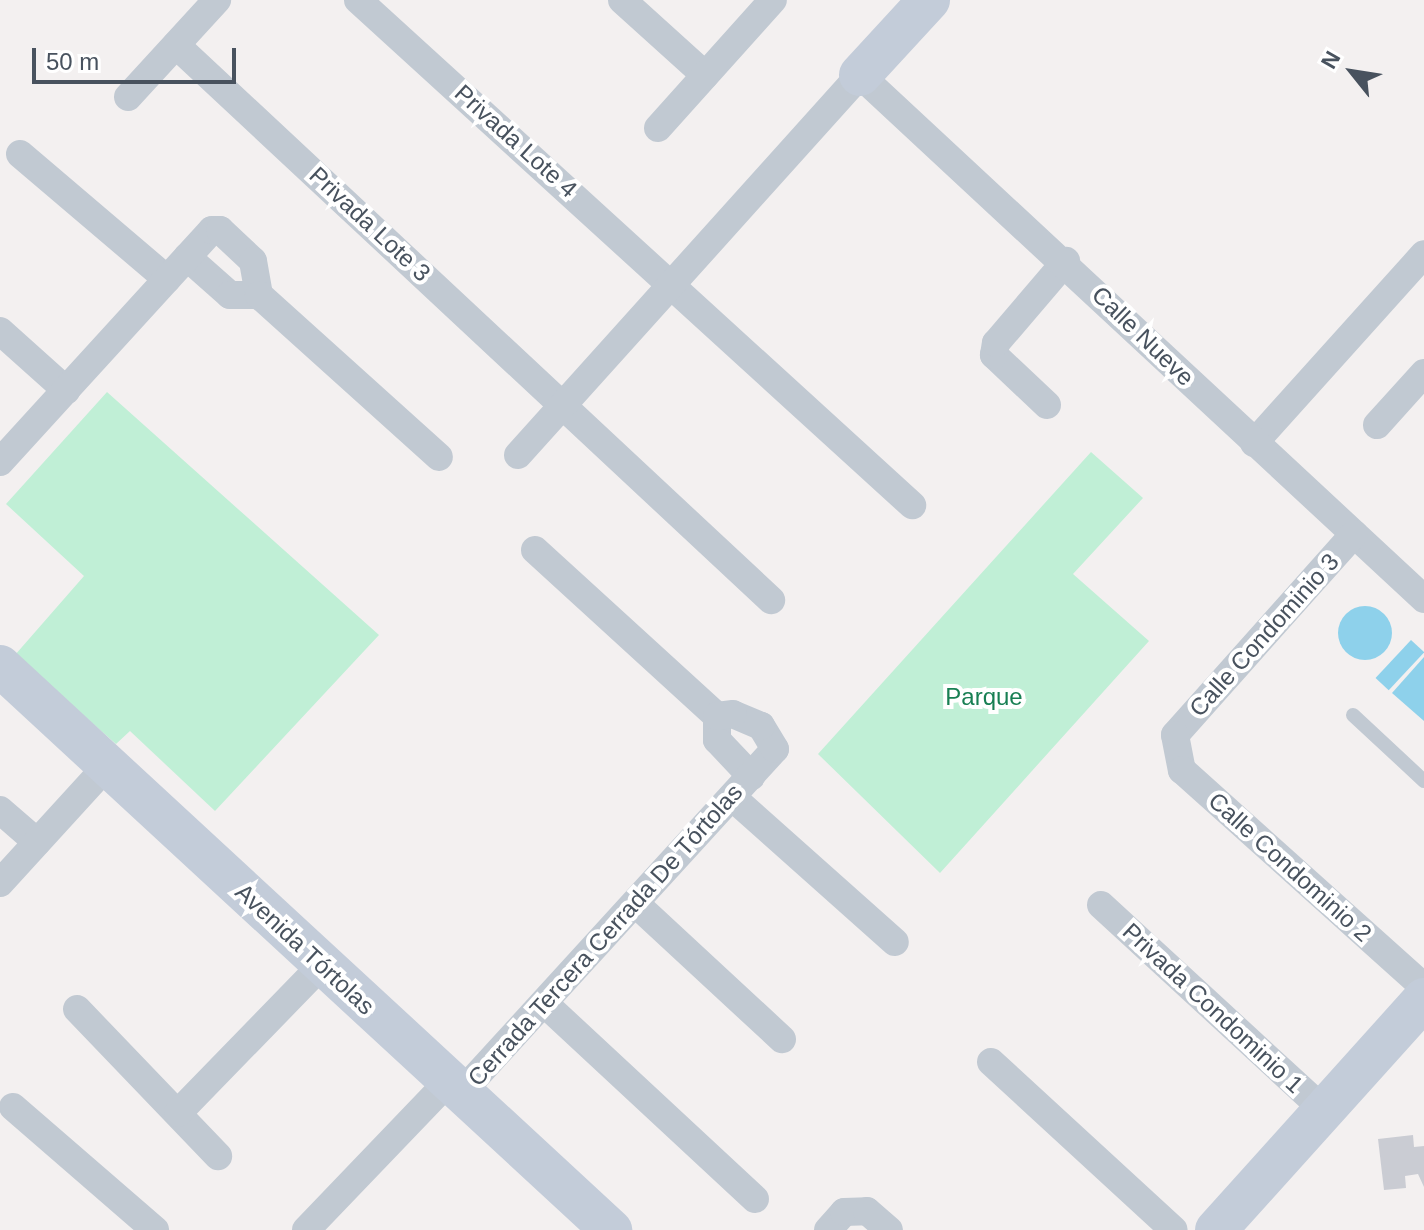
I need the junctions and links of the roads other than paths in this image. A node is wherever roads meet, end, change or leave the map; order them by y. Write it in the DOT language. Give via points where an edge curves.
graph roads {
  1 [pos="217,0"];
  2 [pos="358,0"];
  3 [pos="622,0"];
  4 [pos="773,0"];
  5 [pos="929,0"];
  6 [pos="176,45"];
  7 [pos="705,75"];
  8 [pos="860,75"];
  9 [pos="128,97"];
  10 [pos="658,128"];
  11 [pos="20,154"];
  12 [pos="1424,254"];
  13 [pos="187,257"];
  14 [pos="1066,261"];
  15 [pos="167,279"];
  16 [pos="675,283"];
  17 [pos="259,295"];
  18 [pos="0,331"];
  19 [pos="1424,373"];
  20 [pos="66,390"];
  21 [pos="565,404"];
  22 [pos="1047,405"];
  23 [pos="1377,425"];
  24 [pos="1254,443"];
  25 [pos="518,455"];
  26 [pos="439,457"];
  27 [pos="0,462"];
  28 [pos="912,505"];
  29 [pos="1354,534"];
  30 [pos="535,550"];
  31 [pos="1424,599"];
  32 [pos="771,600"];
  33 [pos="0,666"];
  34 [pos="1353,715"];
  35 [pos="717,716"];
  36 [pos="1175,735"];
  37 [pos="107,766"];
  38 [pos="1424,781"];
  39 [pos="741,786"];
  40 [pos="0,810"];
  41 [pos="37,842"];
  42 [pos="0,883"];
  43 [pos="636,904"];
  44 [pos="1101,905"];
  45 [pos="895,942"];
  46 [pos="322,965"];
  47 [pos="1424,987"];
  48 [pos="1424,999"];
  49 [pos="544,1003"];
  50 [pos="77,1009"];
  51 [pos="782,1039"];
  52 [pos="991,1062"];
  53 [pos="454,1088"];
  54 [pos="13,1107"];
  55 [pos="1324,1110"];
  56 [pos="178,1113"];
  57 [pos="218,1156"];
  58 [pos="755,1199"];
  59 [pos="836,1221"];
  60 [pos="155,1230"];
  61 [pos="306,1230"];
  62 [pos="611,1230"];
  63 [pos="889,1230"];
  64 [pos="1174,1230"];
  65 [pos="1216,1230"];
  1 -- 6 [label="street"];
  2 -- 16 [label="street, Privada Lote 4"];
  3 -- 7 [label="street"];
  4 -- 7 [label="street"];
  5 -- 8 [label="street"];
  6 -- 9 [label="street"];
  6 -- 21 [label="street, Privada Lote 3"];
  7 -- 10 [label="street"];
  8 -- 14 [label="street, Calle Nueve"];
  8 -- 16 [label="street"];
  11 -- 15 [label="street"];
  12 -- 24 [label="street"];
  13 -- 15 [label="street"];
  13 -- 17 [label="street" via="230,295"];
  13 -- 17 [label="street" via="220,230 253,261"];
  14 -- 22 [label="street" via="996,343 994,355"];
  14 -- 24 [label="street, Calle Nueve"];
  15 -- 20 [label="street"];
  16 -- 21 [label="street"];
  16 -- 28 [label="street, Privada Lote 4"];
  17 -- 26 [label="street"];
  18 -- 20 [label="street"];
  19 -- 23 [label="street"];
  20 -- 27 [label="street"];
  21 -- 25 [label="street"];
  21 -- 32 [label="street, Privada Lote 3"];
  24 -- 29 [label="street, Calle Nueve"];
  29 -- 31 [label="street, Calle Nueve"];
  29 -- 36 [label="street, Calle Condominio 3"];
  30 -- 35 [label="street, Cerrada Tercera Cerrada De Tórtolas"];
  33 -- 37 [label="street, Avenida Tórtolas"];
  34 -- 38 [label="lane"];
  35 -- 39 [label="street, Cerrada Tercera Cerrada De Tórtolas" via="717,740"];
  35 -- 39 [label="street, Cerrada Tercera Cerrada De Tórtolas" via="742,717 775,740"];
  36 -- 47 [label="street, Calle Condominio 2" via="1182,770"];
  37 -- 41 [label="street"];
  37 -- 46 [label="street, Avenida Tórtolas"];
  39 -- 43 [label="street, Cerrada Tercera Cerrada De Tórtolas"];
  39 -- 45 [label="street"];
  40 -- 41 [label="street"];
  41 -- 42 [label="street"];
  43 -- 49 [label="street, Cerrada Tercera Cerrada De Tórtolas"];
  43 -- 51 [label="street"];
  44 -- 55 [label="street, Privada Condominio 1"];
  46 -- 53 [label="street, Avenida Tórtolas"];
  46 -- 56 [label="street"];
  48 -- 55 [label="street"];
  49 -- 53 [label="street, Cerrada Tercera Cerrada De Tórtolas"];
  49 -- 58 [label="street"];
  50 -- 56 [label="street"];
  52 -- 64 [label="street"];
  53 -- 61 [label="street, Cerrada Tercera Cerrada De Tórtolas"];
  53 -- 62 [label="street, Avenida Tórtolas"];
  54 -- 60 [label="street"];
  55 -- 65 [label="street"];
  56 -- 57 [label="street"];
  59 -- 63 [label="street" via="867,1211"];
}
